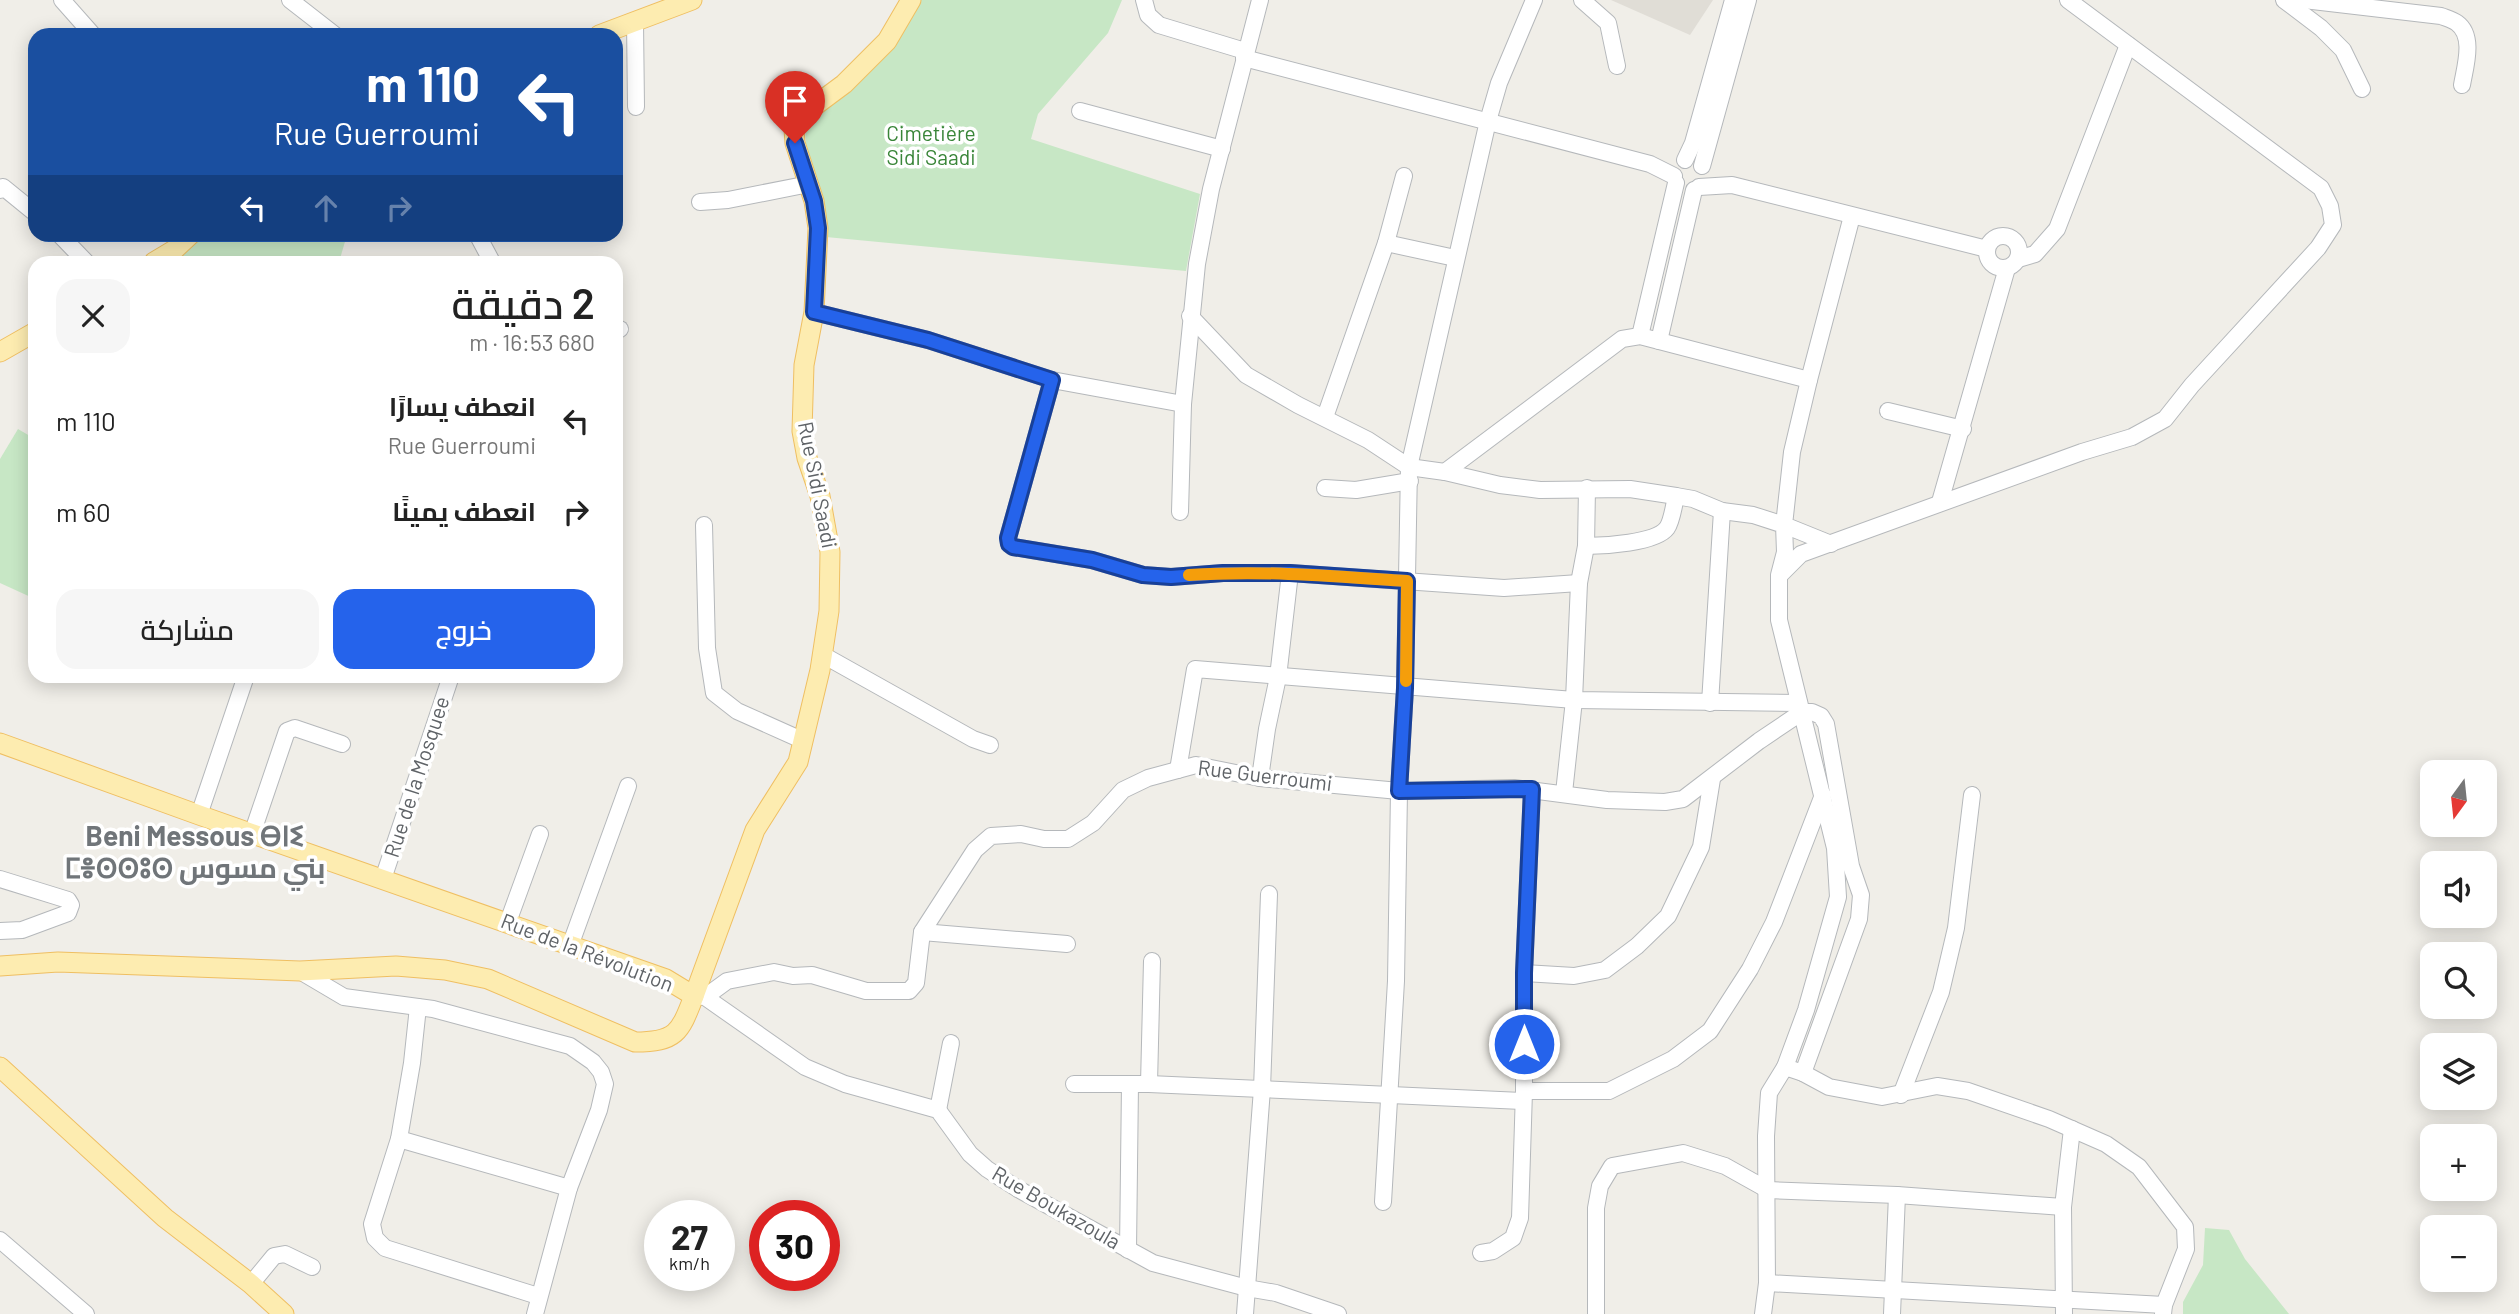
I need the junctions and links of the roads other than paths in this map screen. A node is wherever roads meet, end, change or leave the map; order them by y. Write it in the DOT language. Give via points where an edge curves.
graph roads {
  1 [pos="62,0"];
  2 [pos="290,0"];
  3 [pos="692,0"];
  4 [pos="911,0"];
  5 [pos="1144,0"];
  6 [pos="1260,0"];
  7 [pos="1534,0"];
  8 [pos="1582,0"];
  9 [pos="1733,0"];
  10 [pos="1748,0"];
  11 [pos="2068,0"];
  12 [pos="2284,0"];
  13 [pos="2304,0"];
  14 [pos="635,22"];
  15 [pos="87,28"];
  16 [pos="326,28"];
  17 [pos="618,28"];
  18 [pos="2128,45"];
  19 [pos="1245,54"];
  20 [pos="1617,66"];
  21 [pos="2462,85"];
  22 [pos="2362,89"];
  23 [pos="636,107"];
  24 [pos="1080,111"];
  25 [pos="1488,121"];
  26 [pos="1222,149"];
  27 [pos="1704,168"];
  28 [pos="1679,170"];
  29 [pos="1404,176"];
  30 [pos="808,184"];
  31 [pos="1732,186"];
  32 [pos="1697,188"];
  33 [pos="0,190"];
  34 [pos="700,202"];
  35 [pos="28,207"];
  36 [pos="1853,215"];
  37 [pos="67,242"];
  38 [pos="182,242"];
  39 [pos="1386,243"];
  40 [pos="1987,249"];
  41 [pos="80,256"];
  42 [pos="164,256"];
  43 [pos="1455,258"];
  44 [pos="2013,264"];
  45 [pos="814,312"];
  46 [pos="1190,316"];
  47 [pos="28,336"];
  48 [pos="1640,336"];
  49 [pos="1659,341"];
  50 [pos="0,352"];
  51 [pos="1052,380"];
  52 [pos="1809,380"];
  53 [pos="1183,404"];
  54 [pos="1888,411"];
  55 [pos="1325,417"];
  56 [pos="1963,429"];
  57 [pos="1445,472"];
  58 [pos="1410,474"];
  59 [pos="1325,488"];
  60 [pos="1587,488"];
  61 [pos="1676,496"];
  62 [pos="1940,502"];
  63 [pos="1180,512"];
  64 [pos="1722,512"];
  65 [pos="704,525"];
  66 [pos="1784,525"];
  67 [pos="1831,544"];
  68 [pos="1586,546"];
  69 [pos="1290,573"];
  70 [pos="1779,575"];
  71 [pos="1407,581"];
  72 [pos="1579,583"];
  73 [pos="823,655"];
  74 [pos="1278,677"];
  75 [pos="244,683"];
  76 [pos="449,683"];
  77 [pos="1405,688"];
  78 [pos="1574,700"];
  79 [pos="1710,703"];
  80 [pos="1801,708"];
  81 [pos="803,741"];
  82 [pos="0,743"];
  83 [pos="342,744"];
  84 [pos="990,745"];
  85 [pos="1178,770"];
  86 [pos="1260,778"];
  87 [pos="1712,779"];
  88 [pos="628,786"];
  89 [pos="1532,789"];
  90 [pos="1399,791"];
  91 [pos="1564,793"];
  92 [pos="1823,795"];
  93 [pos="1972,795"];
  94 [pos="198,815"];
  95 [pos="252,834"];
  96 [pos="540,834"];
  97 [pos="0,879"];
  98 [pos="383,879"];
  99 [pos="1269,894"];
  100 [pos="508,922"];
  101 [pos="0,931"];
  102 [pos="922,932"];
  103 [pos="1067,944"];
  104 [pos="570,946"];
  105 [pos="1152,961"];
  106 [pos="8,965"];
  107 [pos="300,971"];
  108 [pos="1524,973"];
  109 [pos="0,978"];
  110 [pos="700,996"];
  111 [pos="418,1007"];
  112 [pos="951,1043"];
  113 [pos="1785,1067"];
  114 [pos="6,1072"];
  115 [pos="1804,1073"];
  116 [pos="1074,1084"];
  117 [pos="1130,1084"];
  118 [pos="1149,1084"];
  119 [pos="1262,1089"];
  120 [pos="1390,1095"];
  121 [pos="1901,1095"];
  122 [pos="1523,1096"];
  123 [pos="938,1110"];
  124 [pos="2072,1129"];
  125 [pos="399,1139"];
  126 [pos="569,1188"];
  127 [pos="1768,1190"];
  128 [pos="1897,1195"];
  129 [pos="1383,1202"];
  130 [pos="2063,1207"];
  131 [pos="0,1240"];
  132 [pos="1128,1250"];
  133 [pos="1481,1252"];
  134 [pos="312,1267"];
  135 [pos="1767,1283"];
  136 [pos="251,1284"];
  137 [pos="1247,1288"];
  138 [pos="1894,1290"];
  139 [pos="538,1296"];
  140 [pos="2064,1307"];
  141 [pos="2163,1310"];
  142 [pos="86,1314"];
  143 [pos="284,1314"];
  144 [pos="535,1314"];
  145 [pos="1245,1314"];
  146 [pos="1338,1314"];
  147 [pos="1596,1314"];
  148 [pos="1763,1314"];
  149 [pos="1892,1314"];
  1 -- 15 [label="street"];
  2 -- 16 [label="street"];
  3 -- 14 [label="main road"];
  4 -- 30 [label="main road, Rue Sidi Saadi" via="887,41 844,84 801,116 794,129 795,143"];
  5 -- 19 [label="street" via="1148,15 1159,25"];
  6 -- 19 [label="street"];
  7 -- 25 [label="street"];
  8 -- 20 [label="street" via="1608,23"];
  9 -- 28 [label="street" via="1693,143"];
  10 -- 27 [label="street"];
  11 -- 18 [label="street"];
  12 -- 22 [label="street" via="2343,50"];
  13 -- 21 [label="street" via="2441,16 2459,24 2468,45"];
  14 -- 17 [label="main road"];
  14 -- 23 [label="street"];
  18 -- 44 [label="street" via="2057,229 2035,254"];
  18 -- 62 [label="street" via="2321,188 2333,225 2318,248 2165,418 2132,438"];
  19 -- 25 [label="street"];
  19 -- 26 [label="street"];
  24 -- 26 [label="street"];
  25 -- 28 [label="street"];
  25 -- 43 [label="street"];
  26 -- 46 [label="street"];
  27 -- 28 [label="street" via="1692,159"];
  27 -- 31 [label="street"];
  27 -- 32 [label="street" via="1704,180"];
  28 -- 32 [label="street" via="1684,189"];
  28 -- 48 [label="street"];
  29 -- 39 [label="street"];
  30 -- 34 [label="street" via="728,201"];
  30 -- 45 [label="main road, Rue Sidi Saadi" via="818,228"];
  31 -- 32 [label="street"];
  31 -- 36 [label="street"];
  32 -- 49 [label="street"];
  33 -- 35 [label="street" via="3,187"];
  36 -- 40 [label="street"];
  36 -- 52 [label="street"];
  37 -- 41 [label="street"];
  38 -- 42 [label="main road"];
  39 -- 43 [label="street"];
  39 -- 55 [label="street"];
  40 -- 44 [label="street" via="1992,264 2001,269"];
  40 -- 44 [label="street" via="1996,238 2011,238 2020,250"];
  43 -- 58 [label="street"];
  44 -- 56 [label="street"];
  45 -- 51 [label="street" via="928,340"];
  45 -- 73 [label="main road, Rue Sidi Saadi" via="804,365 802,431 830,552"];
  46 -- 53 [label="street"];
  46 -- 55 [label="street" via="1246,375"];
  47 -- 50 [label="main road"];
  48 -- 49 [label="street"];
  48 -- 57 [label="street" via="1622,339"];
  49 -- 52 [label="street"];
  51 -- 53 [label="street"];
  51 -- 69 [label="street" via="1009,544 1143,575"];
  52 -- 66 [label="street" via="1793,452"];
  53 -- 63 [label="street"];
  54 -- 56 [label="street"];
  55 -- 58 [label="street" via="1367,440"];
  56 -- 62 [label="street"];
  57 -- 58 [label="street"];
  57 -- 60 [label="street" via="1500,485"];
  58 -- 59 [label="street" via="1356,490"];
  58 -- 71 [label="street"];
  60 -- 61 [label="street"];
  60 -- 68 [label="street"];
  61 -- 64 [label="street"];
  61 -- 68 [label="street" via="1668,527 1660,534 1617,546"];
  62 -- 67 [label="street"];
  64 -- 66 [label="street" via="1753,514"];
  64 -- 79 [label="street"];
  65 -- 81 [label="street" via="707,648 714,693 737,711"];
  66 -- 67 [label="street"];
  66 -- 70 [label="street" via="1785,552"];
  67 -- 70 [label="street" via="1801,554"];
  68 -- 72 [label="street"];
  69 -- 71 [label="street"];
  69 -- 74 [label="street"];
  70 -- 80 [label="street" via="1779,620"];
  71 -- 72 [label="street" via="1504,588"];
  71 -- 77 [label="street"];
  72 -- 78 [label="street"];
  73 -- 81 [label="main road, Rue Sidi Saadi"];
  73 -- 84 [label="street" via="973,740"];
  74 -- 77 [label="street"];
  74 -- 85 [label="street" via="1195,669"];
  74 -- 86 [label="street"];
  75 -- 94 [label="street"];
  76 -- 98 [label="street, Rue de la Mosquee"];
  77 -- 78 [label="street"];
  77 -- 90 [label="street"];
  78 -- 79 [label="street"];
  78 -- 91 [label="street"];
  79 -- 80 [label="street"];
  80 -- 87 [label="street, Rue Guerroumi"];
  80 -- 92 [label="street"];
  80 -- 115 [label="street" via="1821,716 1826,724 1851,866 1861,894 1858,919"];
  81 -- 110 [label="main road, Rue Sidi Saadi" via="798,762 755,830"];
  82 -- 94 [label="main road, Rue de la Révolution"];
  83 -- 95 [label="street" via="295,728 287,731"];
  85 -- 86 [label="street, Rue Guerroumi" via="1196,765"];
  85 -- 102 [label="street, Rue Guerroumi" via="1122,790 1093,823 1068,839 991,836 975,850"];
  86 -- 90 [label="street, Rue Guerroumi"];
  87 -- 91 [label="street, Rue Guerroumi" via="1683,799 1665,802"];
  87 -- 108 [label="street" via="1701,847 1668,916 1605,970 1574,976"];
  88 -- 104 [label="street"];
  89 -- 90 [label="street, Rue Guerroumi"];
  89 -- 91 [label="street, Rue Guerroumi"];
  89 -- 108 [label="street"];
  90 -- 120 [label="street"];
  92 -- 113 [label="street" via="1835,848 1838,897"];
  92 -- 122 [label="street" via="1774,922 1710,1031 1673,1059 1609,1091"];
  93 -- 121 [label="street" via="1962,887 1941,992"];
  94 -- 95 [label="main road, Rue de la Révolution"];
  95 -- 98 [label="main road, Rue de la Révolution"];
  96 -- 100 [label="street"];
  97 -- 101 [label="street" via="68,900 71,905 68,913 22,930"];
  98 -- 100 [label="main road, Rue de la Révolution"];
  99 -- 119 [label="street"];
  100 -- 104 [label="main road, Rue de la Révolution"];
  102 -- 103 [label="street"];
  102 -- 110 [label="street, Rue Guerroumi" via="916,983 909,991 866,991 812,975 774,972 727,981"];
  104 -- 110 [label="main road, Rue de la Révolution" via="666,979"];
  105 -- 118 [label="street"];
  106 -- 107 [label="main road, Rue de la Révolution" via="70,962"];
  106 -- 109 [label="main road, Rue de la Révolution"];
  107 -- 110 [label="main road, Rue de la Révolution" via="396,966 488,979 635,1042 658,1042 673,1035"];
  107 -- 111 [label="street" via="344,997"];
  108 -- 122 [label="street"];
  110 -- 123 [label="street" via="805,1066 845,1084"];
  111 -- 125 [label="street"];
  111 -- 126 [label="street" via="570,1046 593,1062 605,1084"];
  112 -- 123 [label="street"];
  113 -- 115 [label="street"];
  113 -- 127 [label="street" via="1769,1093"];
  114 -- 136 [label="main road" via="164,1218"];
  115 -- 121 [label="street" via="1829,1087 1882,1097"];
  116 -- 117 [label="street"];
  117 -- 118 [label="street"];
  117 -- 132 [label="street"];
  118 -- 119 [label="street"];
  119 -- 120 [label="street"];
  119 -- 137 [label="street"];
  120 -- 122 [label="street"];
  120 -- 129 [label="street"];
  121 -- 124 [label="street" via="1937,1086 1968,1091"];
  122 -- 133 [label="street" via="1520,1218 1513,1238 1493,1251"];
  123 -- 132 [label="street, Rue Boukazoula" via="987,1169"];
  124 -- 130 [label="street"];
  124 -- 141 [label="street" via="2106,1144 2139,1167 2185,1227 2186,1249"];
  125 -- 126 [label="street"];
  125 -- 139 [label="street" via="372,1224 379,1243"];
  126 -- 139 [label="street"];
  127 -- 128 [label="street"];
  127 -- 135 [label="street"];
  127 -- 147 [label="street" via="1725,1166 1683,1153 1612,1166 1600,1186 1596,1208"];
  128 -- 130 [label="street"];
  128 -- 138 [label="street"];
  130 -- 140 [label="street"];
  131 -- 142 [label="street"];
  132 -- 137 [label="street, Rue Boukazoula" via="1153,1263"];
  134 -- 136 [label="street" via="285,1254 274,1256"];
  135 -- 138 [label="street"];
  135 -- 148 [label="street"];
  136 -- 143 [label="main road"];
  137 -- 145 [label="street"];
  137 -- 146 [label="street, Rue Boukazoula"];
  138 -- 140 [label="street"];
  138 -- 149 [label="street"];
  139 -- 144 [label="street"];
  140 -- 141 [label="street"];
}
